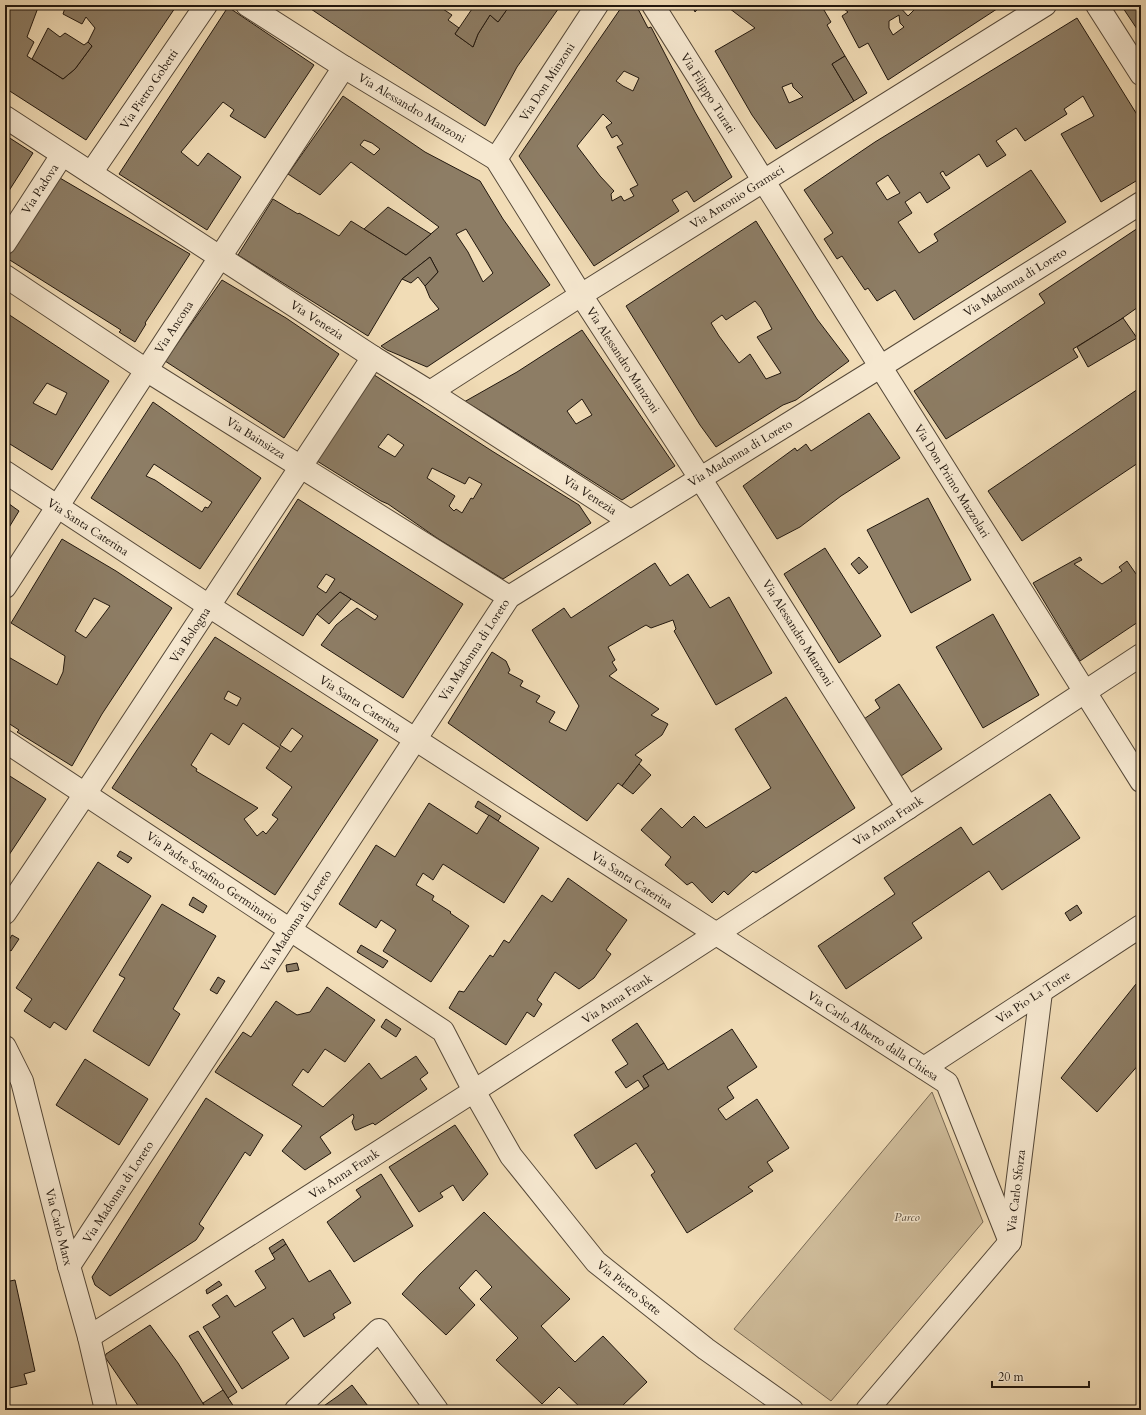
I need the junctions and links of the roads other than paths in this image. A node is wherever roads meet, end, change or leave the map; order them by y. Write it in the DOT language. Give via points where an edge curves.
graph roads {
  1 [pos="206,5"];
  2 [pos="248,5"];
  3 [pos="597,5"];
  4 [pos="653,5"];
  5 [pos="1045,5"];
  6 [pos="1097,5"];
  7 [pos="344,68"];
  8 [pos="1141,74"];
  9 [pos="5,118"];
  10 [pos="62,154"];
  11 [pos="496,159"];
  12 [pos="91,173"];
  13 [pos="763,181"];
  14 [pos="1141,202"];
  15 [pos="5,243"];
  16 [pos="220,257"];
  17 [pos="5,276"];
  18 [pos="581,295"];
  19 [pos="373,358"];
  20 [pos="880,367"];
  21 [pos="146,370"];
  22 [pos="430,392"];
  23 [pos="301,467"];
  24 [pos="5,472"];
  25 [pos="700,478"];
  26 [pos="57,507"];
  27 [pos="630,521"];
  28 [pos="5,587"];
  29 [pos="509,597"];
  30 [pos="209,606"];
  31 [pos="1141,655"];
  32 [pos="1084,692"];
  33 [pos="415,740"];
  34 [pos="5,741"];
  35 [pos="1141,781"];
  36 [pos="85,794"];
  37 [pos="908,808"];
  38 [pos="5,913"];
  39 [pos="1141,926"];
  40 [pos="290,930"];
  41 [pos="716,934"];
  42 [pos="1040,992"];
  43 [pos="5,1047"];
  44 [pos="924,1068"];
  45 [pos="474,1091"];
  46 [pos="1010,1242"];
  47 [pos="69,1266"];
  48 [pos="89,1337"];
  49 [pos="106,1410"];
  50 [pos="296,1410"];
  51 [pos="437,1410"];
  52 [pos="792,1410"];
  53 [pos="867,1410"];
  1 -- 12 [label="street, Via Pietro Gobetti"];
  2 -- 7 [label="street, Via Alessandro Manzoni"];
  3 -- 11 [label="street, Via Don Minzoni"];
  4 -- 13 [label="street, Via Filippo Turati"];
  5 -- 13 [label="street, Via Antonio Gramsci"];
  6 -- 8 [label="street"];
  7 -- 11 [label="street, Via Alessandro Manzoni"];
  7 -- 16 [label="street, Via Ancona"];
  9 -- 10 [label="street, Via Venezia"];
  10 -- 12 [label="street, Via Venezia"];
  10 -- 15 [label="street, Via Padova"];
  11 -- 18 [label="street, Via Alessandro Manzoni"];
  12 -- 16 [label="street, Via Venezia"];
  13 -- 18 [label="street, Via Antonio Gramsci"];
  13 -- 20 [label="street, Via Don Primo Mazzolari"];
  14 -- 20 [label="street, Via Madonna di Loreto"];
  16 -- 19 [label="street, Via Venezia"];
  16 -- 21 [label="street, Via Ancona"];
  17 -- 21 [label="street, Via Bainsizza"];
  18 -- 22 [label="street, Via Antonio Gramsci"];
  18 -- 25 [label="street, Via Alessandro Manzoni"];
  19 -- 22 [label="street, Via Venezia"];
  19 -- 23 [label="street, Via Bologna"];
  20 -- 25 [label="street, Via Madonna di Loreto"];
  20 -- 32 [label="street, Via Don Primo Mazzolari"];
  21 -- 23 [label="street, Via Bainsizza"];
  21 -- 26 [label="street, Via Ancona"];
  22 -- 27 [label="street, Via Venezia"];
  23 -- 29 [label="street, Via Bainsizza"];
  23 -- 30 [label="street, Via Bologna"];
  24 -- 26 [label="street, Via Santa Caterina"];
  25 -- 27 [label="street, Via Madonna di Loreto"];
  25 -- 37 [label="street, Via Alessandro Manzoni"];
  26 -- 28 [label="street, Via Ancona"];
  26 -- 30 [label="street, Via Santa Caterina"];
  27 -- 29 [label="street, Via Madonna di Loreto"];
  29 -- 33 [label="street, Via Madonna di Loreto"];
  30 -- 33 [label="street, Via Santa Caterina"];
  30 -- 36 [label="street, Via Bologna"];
  31 -- 32 [label="street, Via Anna Frank"];
  32 -- 35 [label="street, Via Don Primo Mazzolari"];
  32 -- 37 [label="street, Via Anna Frank"];
  33 -- 40 [label="street, Via Madonna di Loreto"];
  33 -- 41 [label="street, Via Santa Caterina"];
  34 -- 36 [label="street, Via Padre Serafino Germinario"];
  36 -- 38 [label="street, Via Bologna"];
  36 -- 40 [label="street, Via Padre Serafino Germinario"];
  37 -- 41 [label="street, Via Anna Frank"];
  39 -- 42 [label="street, Via Pio La Torre"];
  40 -- 45 [label="street, Via Padre Serafino Germinario" via="443,1032"];
  40 -- 47 [label="street, Via Madonna di Loreto"];
  41 -- 44 [label="street, Via Carlo Alberto dalla Chiesa"];
  41 -- 45 [label="street, Via Anna Frank"];
  42 -- 44 [label="street, Via Pio La Torre"];
  42 -- 46 [label="street, Via Carlo Sforza"];
  43 -- 47 [label="street, Via Carlo Marx" via="22,1081"];
  44 -- 46 [label="street, Via Carlo Alberto dalla Chiesa" via="947,1083"];
  45 -- 48 [label="street, Via Anna Frank"];
  45 -- 52 [label="street, Via Pietro Sette" via="512,1156 596,1262 706,1349"];
  46 -- 53 [label="street, Via Carlo Sforza"];
  47 -- 48 [label="street, Via Carlo Marx"];
  48 -- 49 [label="street, Via Carlo Marx"];
  50 -- 51 [label="street" via="378,1330"];
}
